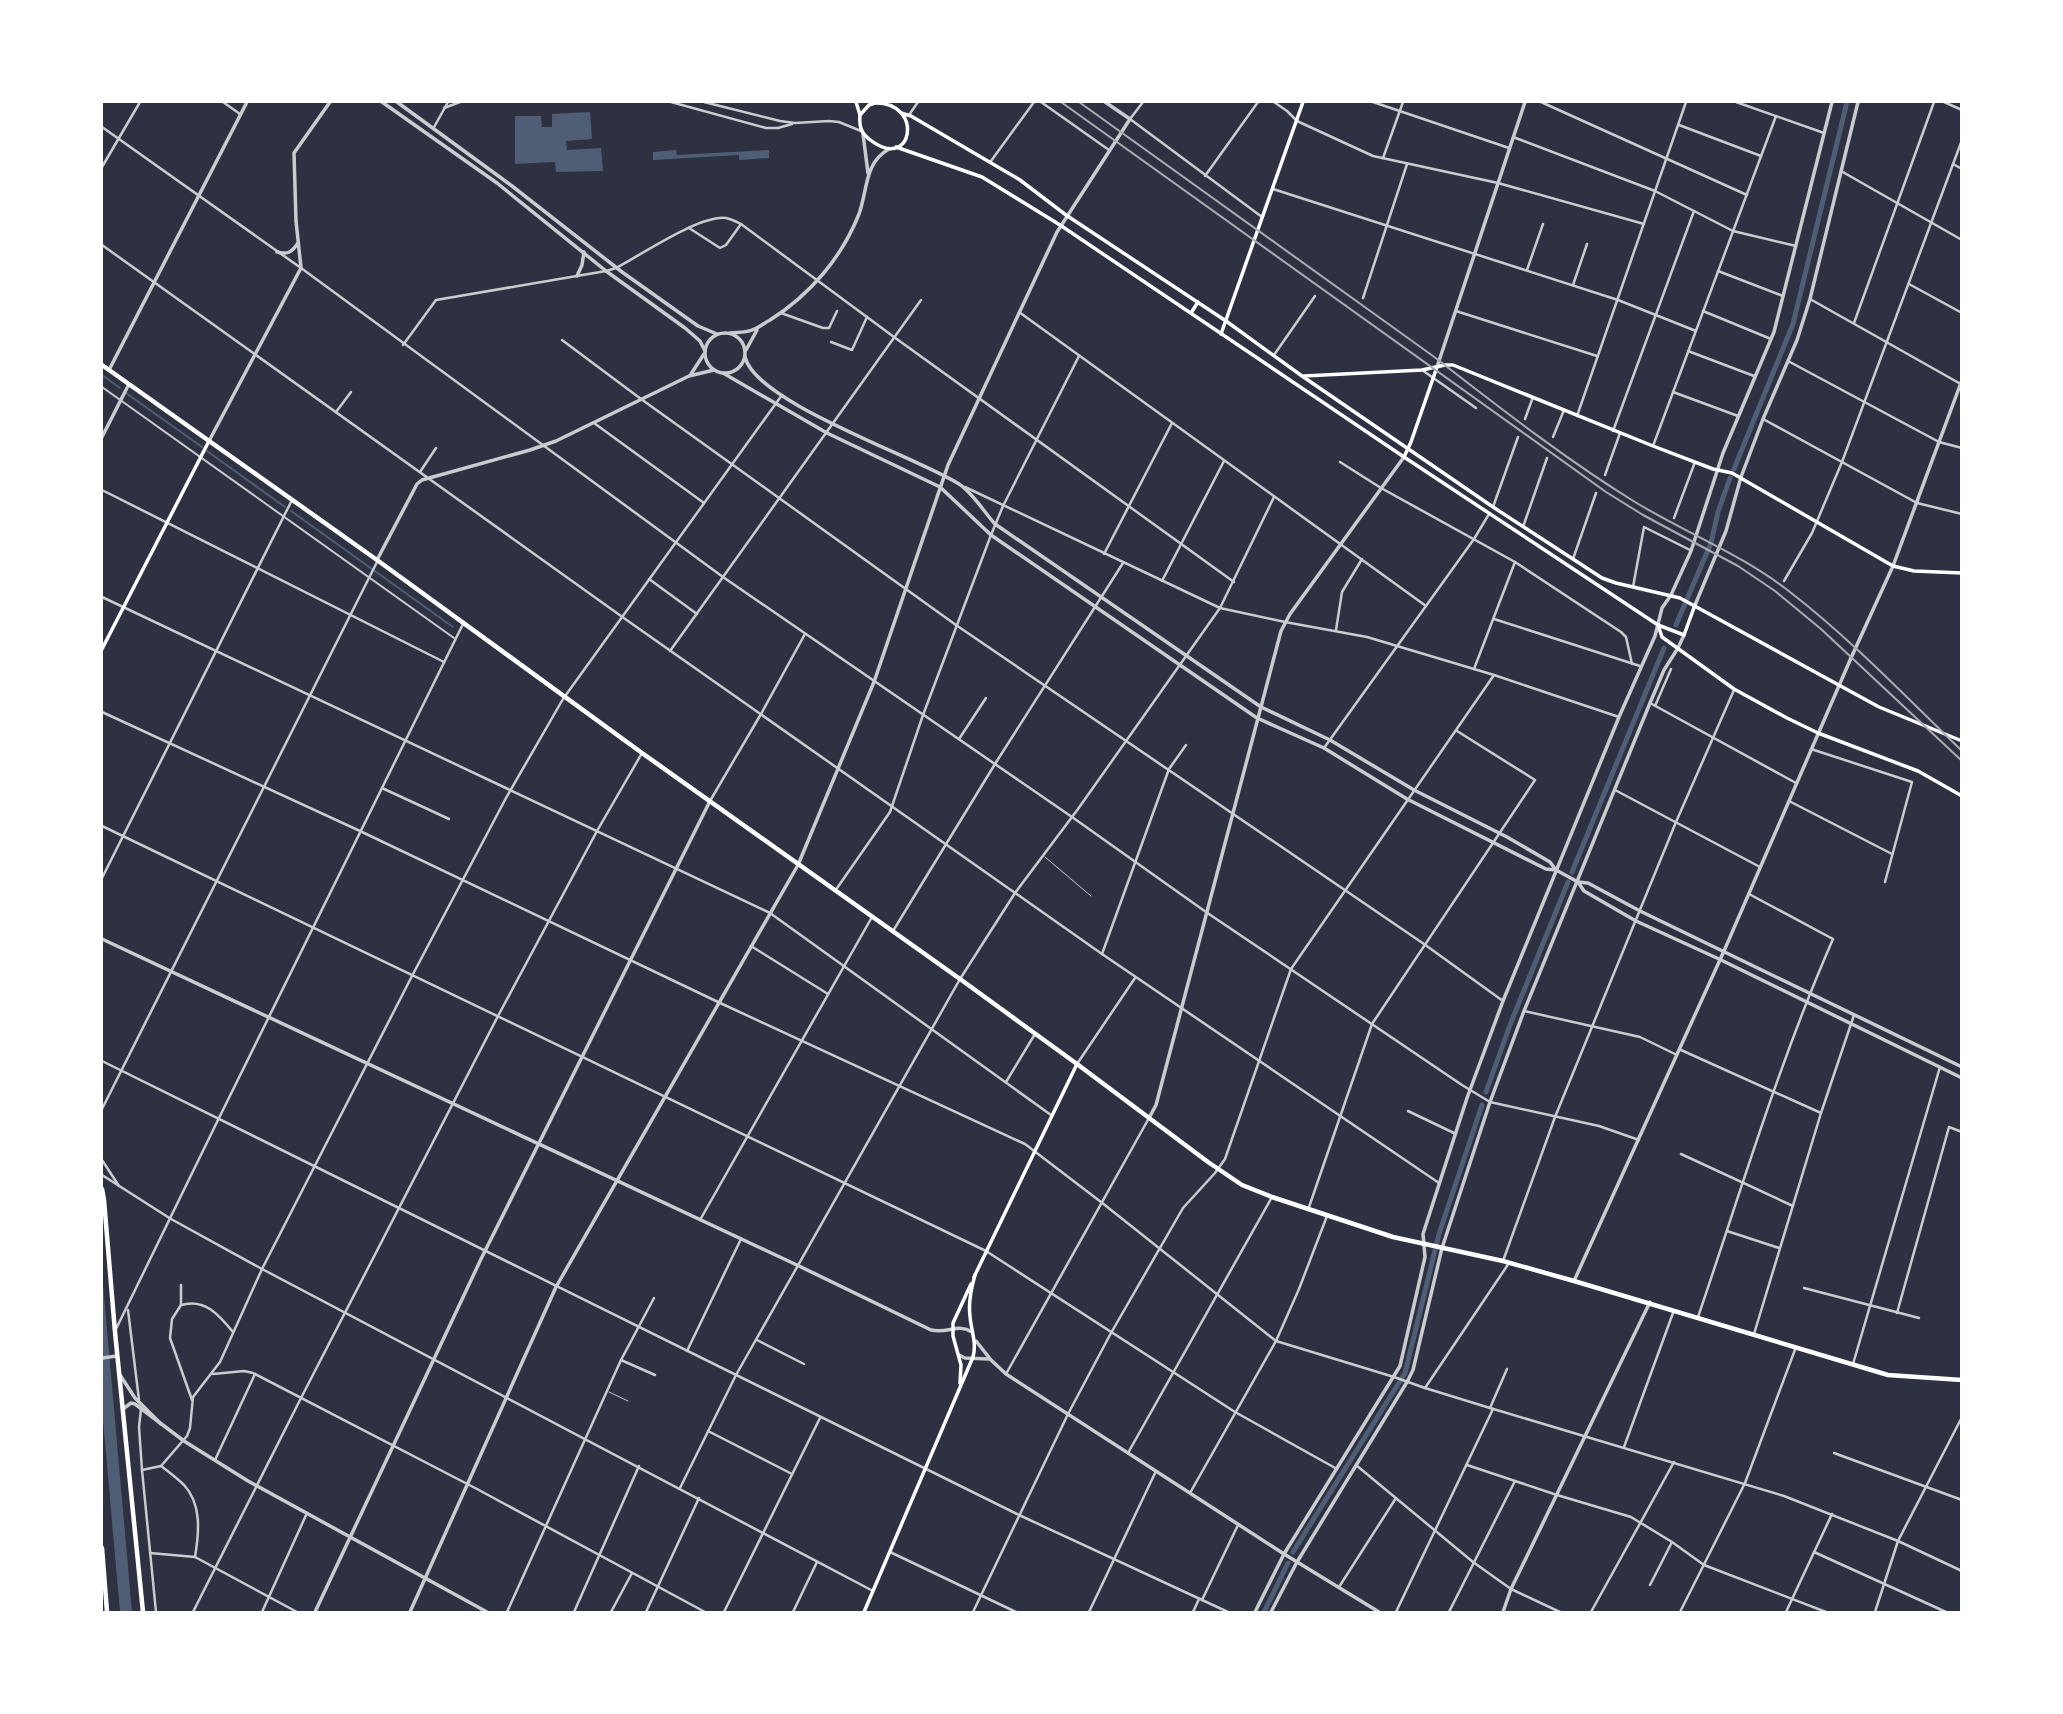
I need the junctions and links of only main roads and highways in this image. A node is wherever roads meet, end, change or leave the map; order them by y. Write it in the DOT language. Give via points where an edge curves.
graph roads {
  1 [pos="856,102"];
  2 [pos="883,102"];
  3 [pos="1303,102"];
  4 [pos="890,104"];
  5 [pos="901,113"];
  6 [pos="860,115"];
  7 [pos="896,147"];
  8 [pos="1198,302"];
  9 [pos="1191,313"];
  10 [pos="1226,321"];
  11 [pos="1221,334"];
  12 [pos="102,365"];
  13 [pos="1437,367"];
  14 [pos="1302,376"];
  15 [pos="209,441"];
  16 [pos="1408,449"];
  17 [pos="1404,457"];
  18 [pos="1962,573"];
  19 [pos="1693,605"];
  20 [pos="1658,625"];
  21 [pos="102,649"];
  22 [pos="1961,739"];
  23 [pos="1962,796"];
  24 [pos="1077,1064"];
  25 [pos="102,1189"];
  26 [pos="975,1275"];
  27 [pos="1962,1380"];
  28 [pos="960,1388"];
  29 [pos="102,1548"];
  30 [pos="107,1612"];
  31 [pos="143,1612"];
  32 [pos="864,1612"];
  1 -- 6 [label="main road"];
  2 -- 4 [label="main road"];
  2 -- 6 [label="main road" via="869,105"];
  3 -- 10 [label="main road"];
  4 -- 5 [label="main road"];
  5 -- 7 [label="main road" via="909,132"];
  5 -- 8 [label="main road" via="1020,180"];
  6 -- 7 [label="main road" via="862,132 875,143"];
  7 -- 9 [label="main road" via="982,177"];
  8 -- 9 [label="main road"];
  8 -- 10 [label="main road"];
  9 -- 11 [label="main road"];
  10 -- 11 [label="main road"];
  10 -- 14 [label="main road"];
  11 -- 17 [label="main road"];
  12 -- 15 [label="main road"];
  13 -- 14 [label="main road"];
  13 -- 16 [label="main road"];
  13 -- 18 [label="main road" via="1453,365 1732,473 1893,566"];
  14 -- 16 [label="main road"];
  15 -- 21 [label="main road"];
  15 -- 24 [label="main road"];
  16 -- 17 [label="main road"];
  16 -- 19 [label="main road" via="1608,581 1671,595"];
  17 -- 20 [label="main road"];
  19 -- 20 [label="main road" via="1684,635"];
  19 -- 22 [label="main road" via="1879,707"];
  20 -- 23 [label="main road" via="1662,637 1734,689 1818,733 1907,766"];
  24 -- 26 [label="main road"];
  24 -- 27 [label="main road" via="1218,1170 1242,1185 1308,1210 1393,1237 1650,1302 1888,1375"];
  25 -- 31 [label="main road"];
  26 -- 28 [label="main road" via="969,1309 975,1349"];
  26 -- 28 [label="main road" via="955,1315"];
  28 -- 32 [label="main road"];
  29 -- 30 [label="main road"];
}
